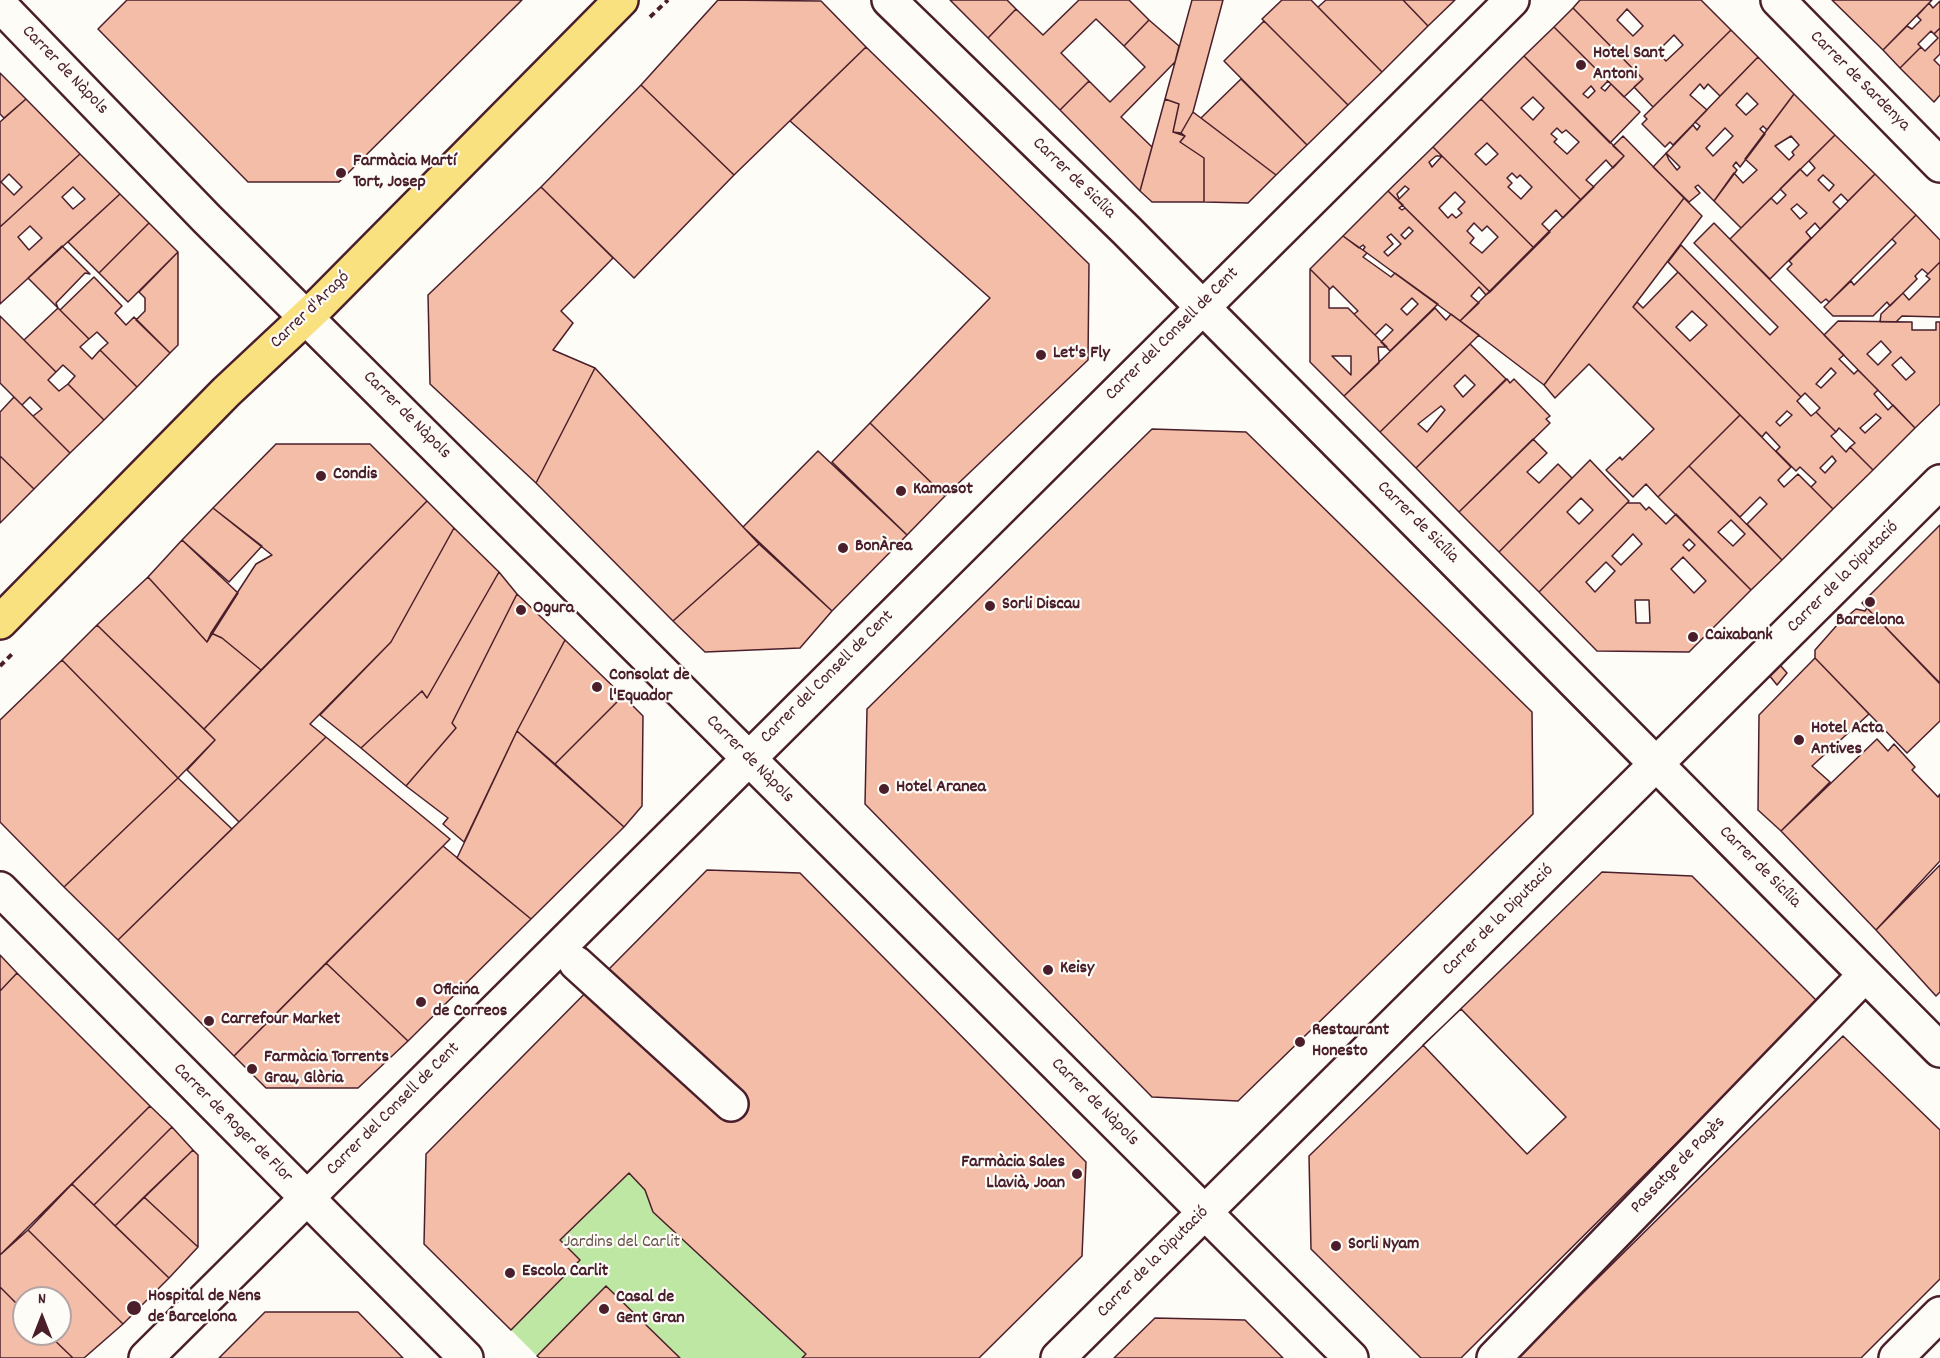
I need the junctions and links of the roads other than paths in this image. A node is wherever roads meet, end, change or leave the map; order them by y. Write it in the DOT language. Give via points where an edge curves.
graph roads {
  1 [pos="621,0"];
  2 [pos="889,0"];
  3 [pos="1512,0"];
  4 [pos="1778,0"];
  5 [pos="0,5"];
  6 [pos="1940,165"];
  7 [pos="1202,307"];
  8 [pos="306,318"];
  9 [pos="1940,482"];
  10 [pos="0,622"];
  11 [pos="748,758"];
  12 [pos="1657,765"];
  13 [pos="0,890"];
  14 [pos="576,963"];
  15 [pos="1865,975"];
  16 [pos="1940,1050"];
  17 [pos="731,1104"];
  18 [pos="306,1197"];
  19 [pos="1205,1213"];
  20 [pos="1940,1314"];
  21 [pos="146,1358"];
  22 [pos="466,1358"];
  23 [pos="1058,1358"];
  24 [pos="1351,1358"];
  25 [pos="1494,1358"];
  26 [pos="1896,1358"];
  1 -- 8 [label="main road, Carrer d'Aragó"];
  2 -- 7 [label="street, Carrer de Sicília"];
  3 -- 7 [label="street, Carrer del Consell de Cent"];
  4 -- 6 [label="street, Carrer de Sardenya"];
  5 -- 8 [label="street, Carrer de Nàpols"];
  7 -- 11 [label="street, Carrer del Consell de Cent"];
  7 -- 12 [label="street, Carrer de Sicília"];
  8 -- 10 [label="main road, Carrer d'Aragó" via="226,392"];
  8 -- 11 [label="street, Carrer de Nàpols"];
  9 -- 12 [label="street, Carrer de la Diputació"];
  11 -- 18 [label="street, Carrer del Consell de Cent"];
  11 -- 19 [label="street, Carrer de Nàpols"];
  12 -- 15 [label="street, Carrer de Sicília"];
  12 -- 19 [label="street, Carrer de la Diputació"];
  13 -- 18 [label="street, Carrer de Roger de Flor"];
  14 -- 17 [label="street"];
  15 -- 16 [label="street, Carrer de Sicília"];
  15 -- 25 [label="street, Passatge de Pagès"];
  18 -- 21 [label="street, Carrer del Consell de Cent"];
  18 -- 22 [label="street, Carrer de Roger de Flor"];
  19 -- 23 [label="street, Carrer de la Diputació"];
  19 -- 24 [label="street, Carrer de Nàpols"];
  20 -- 26 [label="street"];
}
